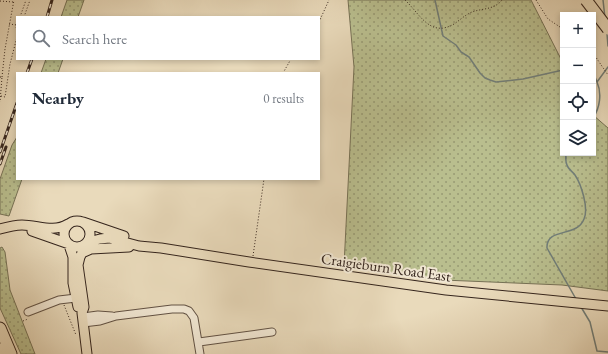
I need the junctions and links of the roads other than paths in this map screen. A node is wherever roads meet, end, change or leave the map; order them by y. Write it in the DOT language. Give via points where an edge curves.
graph roads {
  1 [pos="586,0"];
  2 [pos="608,29"];
  3 [pos="82,222"];
  4 [pos="69,223"];
  5 [pos="1,229"];
  6 [pos="87,243"];
  7 [pos="69,245"];
  8 [pos="145,247"];
  9 [pos="161,248"];
  10 [pos="82,253"];
  11 [pos="76,298"];
  12 [pos="608,306"];
  13 [pos="30,315"];
  14 [pos="83,318"];
  15 [pos="0,328"];
  16 [pos="272,332"];
  17 [pos="199,342"];
  18 [pos="0,349"];
  19 [pos="2,354"];
  20 [pos="11,354"];
  21 [pos="87,354"];
  22 [pos="200,354"];
  1 -- 2 [label="highway, bridge"];
  3 -- 4 [label="main road"];
  3 -- 6 [label="main road" via="90,232"];
  3 -- 9 [label="main road, Craigieburn Road East"];
  4 -- 5 [label="main road" via="57,228 21,225"];
  4 -- 7 [label="main road" via="64,234"];
  5 -- 7 [label="main road" via="16,228 35,232"];
  6 -- 7 [label="main road" via="79,247"];
  6 -- 8 [label="main road, Craigieburn Road East" via="109,238"];
  6 -- 10 [label="main road"];
  7 -- 11 [label="main road" via="73,257"];
  8 -- 9 [label="main road, Craigieburn Road East"];
  8 -- 10 [label="main road" via="105,247 88,249"];
  9 -- 12 [label="main road, Craigieburn Road East" via="446,290"];
  10 -- 14 [label="main road" via="78,266 84,307"];
  11 -- 13 [label="street" via="59,300"];
  11 -- 14 [label="main road"];
  14 -- 17 [label="street" via="100,321 116,316 184,309 194,318"];
  14 -- 21 [label="main road"];
  15 -- 20 [label="highway"];
  16 -- 17 [label="street"];
  17 -- 22 [label="street"];
  18 -- 19 [label="highway"];
}
